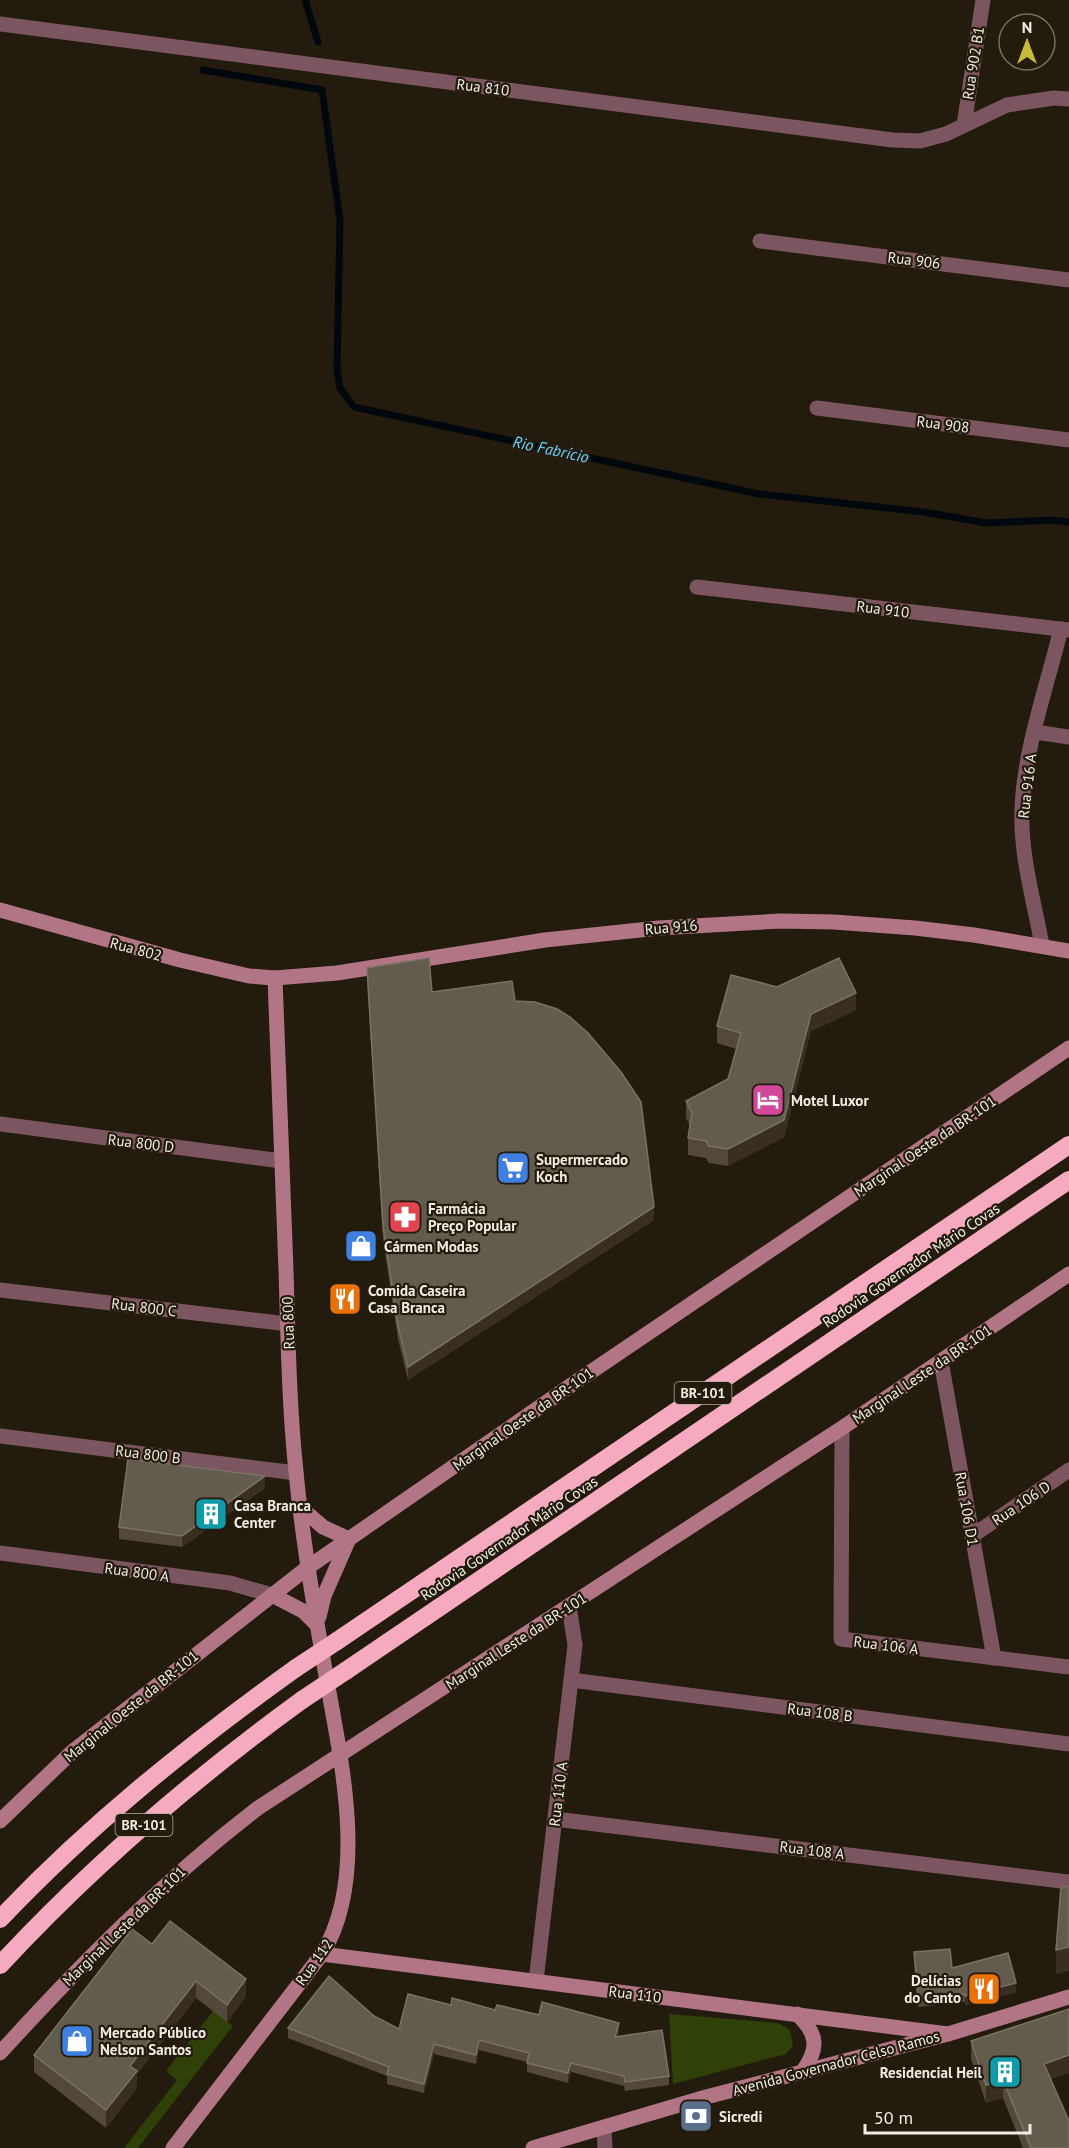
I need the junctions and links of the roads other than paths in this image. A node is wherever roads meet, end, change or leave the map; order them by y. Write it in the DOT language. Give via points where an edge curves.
graph roads {
  1 [pos="983,0"];
  2 [pos="0,24"];
  3 [pos="1069,99"];
  4 [pos="964,125"];
  5 [pos="760,241"];
  6 [pos="1069,280"];
  7 [pos="817,408"];
  8 [pos="1069,440"];
  9 [pos="696,587"];
  10 [pos="1065,630"];
  11 [pos="1035,732"];
  12 [pos="1069,737"];
  13 [pos="0,910"];
  14 [pos="1041,945"];
  15 [pos="1069,951"];
  16 [pos="275,978"];
  17 [pos="1069,1048"];
  18 [pos="0,1124"];
  19 [pos="1069,1146"];
  20 [pos="282,1161"];
  21 [pos="1069,1180"];
  22 [pos="1069,1274"];
  23 [pos="0,1290"];
  24 [pos="288,1324"];
  25 [pos="941,1361"];
  26 [pos="842,1428"];
  27 [pos="0,1436"];
  28 [pos="1069,1470"];
  29 [pos="296,1473"];
  30 [pos="301,1508"];
  31 [pos="972,1536"];
  32 [pos="349,1539"];
  33 [pos="0,1553"];
  34 [pos="307,1568"];
  35 [pos="272,1595"];
  36 [pos="569,1606"];
  37 [pos="317,1625"];
  38 [pos="994,1658"];
  39 [pos="324,1666"];
  40 [pos="1069,1667"];
  41 [pos="571,1680"];
  42 [pos="1069,1744"];
  43 [pos="340,1754"];
  44 [pos="555,1819"];
  45 [pos="0,1821"];
  46 [pos="1069,1882"];
  47 [pos="0,1919"];
  48 [pos="322,1953"];
  49 [pos="0,1965"];
  50 [pos="537,1981"];
  51 [pos="1069,1997"];
  52 [pos="797,2014"];
  53 [pos="948,2034"];
  54 [pos="0,2053"];
  55 [pos="803,2071"];
  56 [pos="603,2127"];
  57 [pos="173,2148"];
  58 [pos="533,2148"];
  59 [pos="605,2148"];
  1 -- 4 [label="street, Rua 902 B1"];
  2 -- 4 [label="street, Rua 810" via="893,140 920,141 946,135"];
  3 -- 4 [label="street, Rua 810" via="1007,105"];
  5 -- 6 [label="street, Rua 906"];
  7 -- 8 [label="street, Rua 908"];
  9 -- 10 [label="street, Rua 910"];
  10 -- 11 [label="street, Rua 916 A"];
  11 -- 12 [label="street"];
  11 -- 14 [label="street, Rua 916 A" via="1022,810"];
  13 -- 16 [label="main road, Rua 802" via="180,960"];
  14 -- 15 [label="main road, Rua 916"];
  14 -- 16 [label="main road, Rua 916" via="871,924 752,922 545,940 337,973"];
  16 -- 20 [label="main road, Rua 800"];
  17 -- 32 [label="main road, Marginal Oeste da BR-101"];
  18 -- 20 [label="street, Rua 800 D"];
  19 -- 47 [label="highway, Rodovia Governador Mário Covas / BR-101, bridge" via="219,1723 154,1775"];
  20 -- 24 [label="main road, Rua 800"];
  21 -- 49 [label="highway, Rodovia Governador Mário Covas / BR-101, bridge" via="302,1700 156,1814"];
  22 -- 25 [label="main road, Marginal Leste da BR-101"];
  23 -- 24 [label="street, Rua 800 C"];
  24 -- 29 [label="main road, Rua 800"];
  25 -- 26 [label="main road, Marginal Leste da BR-101"];
  25 -- 31 [label="street, Rua 106 D1"];
  26 -- 36 [label="main road, Marginal Leste da BR-101"];
  26 -- 38 [label="street, Rua 106 A" via="841,1639"];
  27 -- 29 [label="street, Rua 800 B"];
  28 -- 31 [label="street, Rua 106 D"];
  29 -- 30 [label="main road, Rua 800"];
  30 -- 32 [label="main road" via="323,1527"];
  30 -- 34 [label="main road, Rua 800"];
  31 -- 38 [label="street, Rua 106 D1"];
  32 -- 34 [label="main road, Marginal Oeste da BR-101"];
  32 -- 37 [label="main road" via="324,1596"];
  33 -- 35 [label="street, Rua 800 A" via="230,1583"];
  34 -- 35 [label="main road, Marginal Oeste da BR-101"];
  34 -- 37 [label="main road, Rua 800"];
  35 -- 37 [label="main road" via="303,1611"];
  35 -- 45 [label="main road, Marginal Oeste da BR-101" via="72,1752"];
  36 -- 41 [label="street, Rua 110 A" via="575,1645"];
  36 -- 43 [label="main road, Marginal Leste da BR-101"];
  37 -- 39 [label="main road, Rua 800"];
  38 -- 40 [label="street, Rua 106 A"];
  39 -- 43 [label="main road, Rua 112"];
  41 -- 42 [label="street, Rua 108 B"];
  41 -- 44 [label="street, Rua 110 A"];
  43 -- 48 [label="main road, Rua 112" via="346,1805 345,1878 336,1927"];
  43 -- 54 [label="main road, Marginal Leste da BR-101" via="216,1840 106,1940"];
  44 -- 46 [label="street, Rua 108 A"];
  44 -- 50 [label="street, Rua 110 A"];
  48 -- 50 [label="main road, Rua 110"];
  48 -- 57 [label="main road, Rua 112"];
  50 -- 52 [label="main road, Rua 110"];
  51 -- 53 [label="main road, Avenida Governador Celso Ramos"];
  52 -- 53 [label="main road, Rua 110"];
  52 -- 55 [label="main road" via="809,2026 815,2041 813,2058"];
  53 -- 55 [label="main road, Avenida Governador Celso Ramos"];
  55 -- 56 [label="main road, Avenida Governador Celso Ramos"];
  56 -- 58 [label="main road, Avenida Governador Celso Ramos"];
  56 -- 59 [label="street"];
}
